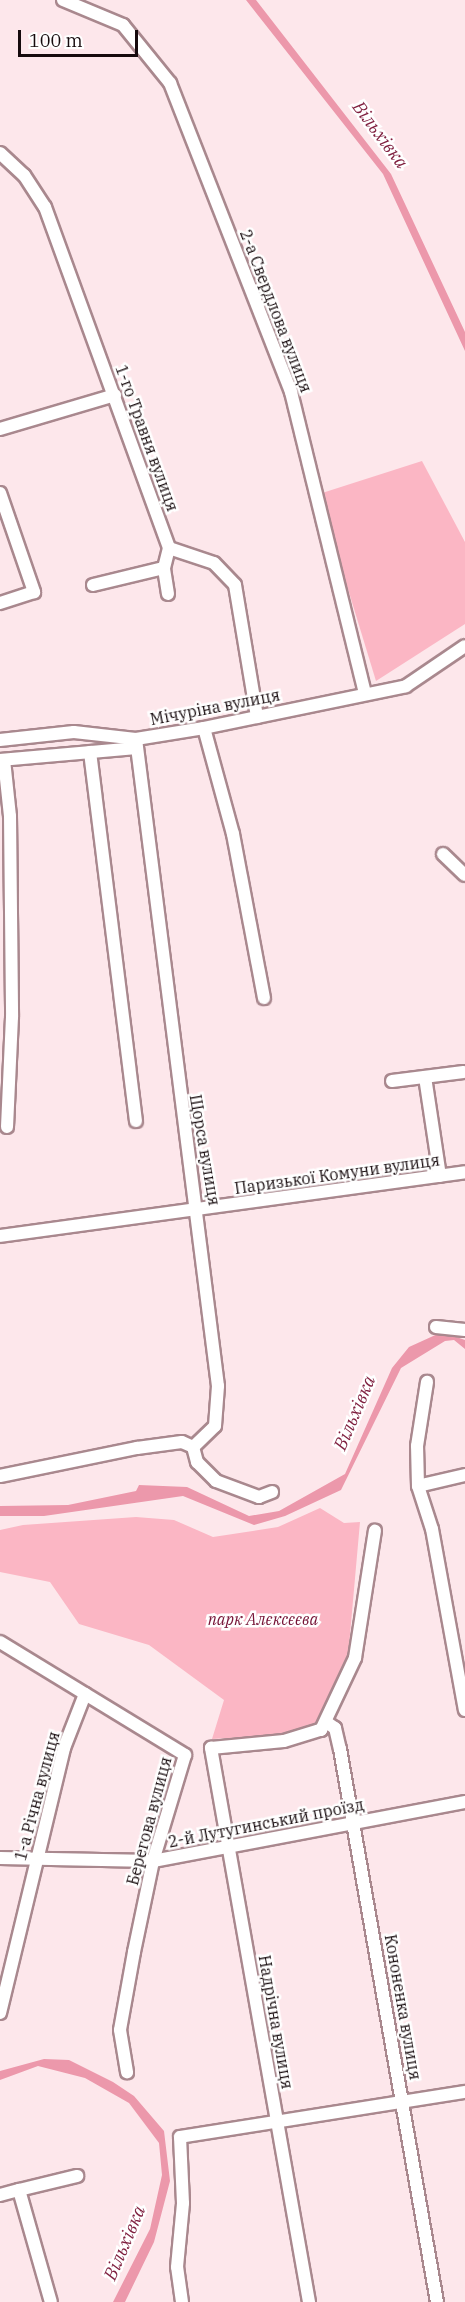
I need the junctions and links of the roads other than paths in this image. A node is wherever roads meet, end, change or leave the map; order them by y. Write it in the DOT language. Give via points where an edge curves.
graph roads {
  1 [pos="63,0"];
  2 [pos="0,153"];
  3 [pos="115,395"];
  4 [pos="0,429"];
  5 [pos="0,493"];
  6 [pos="169,548"];
  7 [pos="164,568"];
  8 [pos="93,585"];
  9 [pos="168,594"];
  10 [pos="0,603"];
  11 [pos="465,646"];
  12 [pos="365,693"];
  13 [pos="257,717"];
  14 [pos="204,728"];
  15 [pos="0,740"];
  16 [pos="136,743"];
  17 [pos="90,752"];
  18 [pos="2,760"];
  19 [pos="442,854"];
  20 [pos="465,875"];
  21 [pos="264,999"];
  22 [pos="463,1072"];
  23 [pos="425,1077"];
  24 [pos="392,1081"];
  25 [pos="136,1121"];
  26 [pos="7,1127"];
  27 [pos="465,1172"];
  28 [pos="440,1176"];
  29 [pos="200,1210"];
  30 [pos="0,1236"];
  31 [pos="436,1326"];
  32 [pos="465,1329"];
  33 [pos="427,1382"];
  34 [pos="193,1447"];
  35 [pos="465,1475"];
  36 [pos="0,1476"];
  37 [pos="418,1486"];
  38 [pos="272,1492"];
  39 [pos="375,1531"];
  40 [pos="0,1642"];
  41 [pos="85,1694"];
  42 [pos="465,1710"];
  43 [pos="326,1722"];
  44 [pos="465,1802"];
  45 [pos="354,1824"];
  46 [pos="229,1847"];
  47 [pos="0,1858"];
  48 [pos="37,1859"];
  49 [pos="153,1861"];
  50 [pos="0,2013"];
  51 [pos="127,2072"];
  52 [pos="465,2092"];
  53 [pos="402,2102"];
  54 [pos="276,2122"];
  55 [pos="77,2176"];
  56 [pos="19,2190"];
  57 [pos="0,2195"];
  58 [pos="51,2302"];
  59 [pos="182,2302"];
  60 [pos="309,2302"];
  61 [pos="437,2302"];
  1 -- 12 [label="street, 2-а Свердлова вулиця" via="123,25 170,83 291,392"];
  2 -- 3 [label="street, 1-го Травня вулиця" via="24,175 45,207"];
  3 -- 4 [label="street"];
  3 -- 6 [label="street, 1-го Травня вулиця"];
  5 -- 10 [label="street" via="34,592"];
  6 -- 7 [label="street"];
  6 -- 13 [label="street" via="214,563 235,585"];
  7 -- 8 [label="street"];
  7 -- 9 [label="street"];
  11 -- 12 [label="street, Мічуріна вулиця" via="406,686"];
  12 -- 13 [label="street, Мічуріна вулиця"];
  13 -- 14 [label="street, Мічуріна вулиця"];
  14 -- 16 [label="street, Мічуріна вулиця"];
  14 -- 21 [label="street" via="233,834"];
  15 -- 16 [label="street, Мічуріна вулиця" via="74,732"];
  16 -- 17 [label="street, Мічуріна вулиця"];
  16 -- 29 [label="street, Щорса вулиця" via="185,1142"];
  17 -- 18 [label="street, Мічуріна вулиця"];
  17 -- 25 [label="street"];
  18 -- 26 [label="street" via="10,816 12,1017"];
  19 -- 20 [label="street"];
  22 -- 23 [label="street"];
  23 -- 24 [label="street"];
  23 -- 28 [label="street"];
  27 -- 28 [label="street, Паризької Комуни вулиця"];
  28 -- 29 [label="street, Паризької Комуни вулиця"];
  29 -- 30 [label="street, Паризької Комуни вулиця"];
  29 -- 34 [label="street, Щорса вулиця" via="219,1409 215,1426"];
  31 -- 32 [label="street"];
  33 -- 37 [label="street" via="417,1446"];
  34 -- 36 [label="street" via="182,1442 137,1448"];
  34 -- 38 [label="street" via="197,1462 216,1481 259,1497"];
  35 -- 37 [label="street"];
  37 -- 42 [label="street" via="432,1529"];
  39 -- 43 [label="street" via="355,1658"];
  40 -- 41 [label="street, Берегова вулиця"];
  41 -- 48 [label="street, 1-а Річна вулиця" via="64,1748"];
  41 -- 49 [label="street, Берегова вулиця" via="185,1755"];
  43 -- 45 [label="street, Кононенка вулиця" via="335,1728"];
  43 -- 46 [label="street, Надрічна вулиця" via="321,1730 284,1741 211,1748"];
  44 -- 45 [label="street, 2-й Лутугинський проїзд"];
  45 -- 46 [label="street, 2-й Лутугинський проїзд"];
  45 -- 53 [label="street, Кононенка вулиця"];
  46 -- 49 [label="street, 2-й Лутугинський проїзд"];
  46 -- 54 [label="street, Надрічна вулиця"];
  47 -- 48 [label="street, 2-й Лутугинський проїзд"];
  48 -- 49 [label="street, 2-й Лутугинський проїзд"];
  48 -- 50 [label="street, 1-а Річна вулиця"];
  49 -- 51 [label="street, Берегова вулиця" via="120,2030"];
  52 -- 53 [label="street"];
  53 -- 54 [label="street"];
  53 -- 61 [label="street, Кононенка вулиця"];
  54 -- 59 [label="street" via="180,2137 183,2203 177,2267"];
  54 -- 60 [label="street, Надрічна вулиця"];
  55 -- 56 [label="street"];
  56 -- 57 [label="street"];
  56 -- 58 [label="street"];
}
